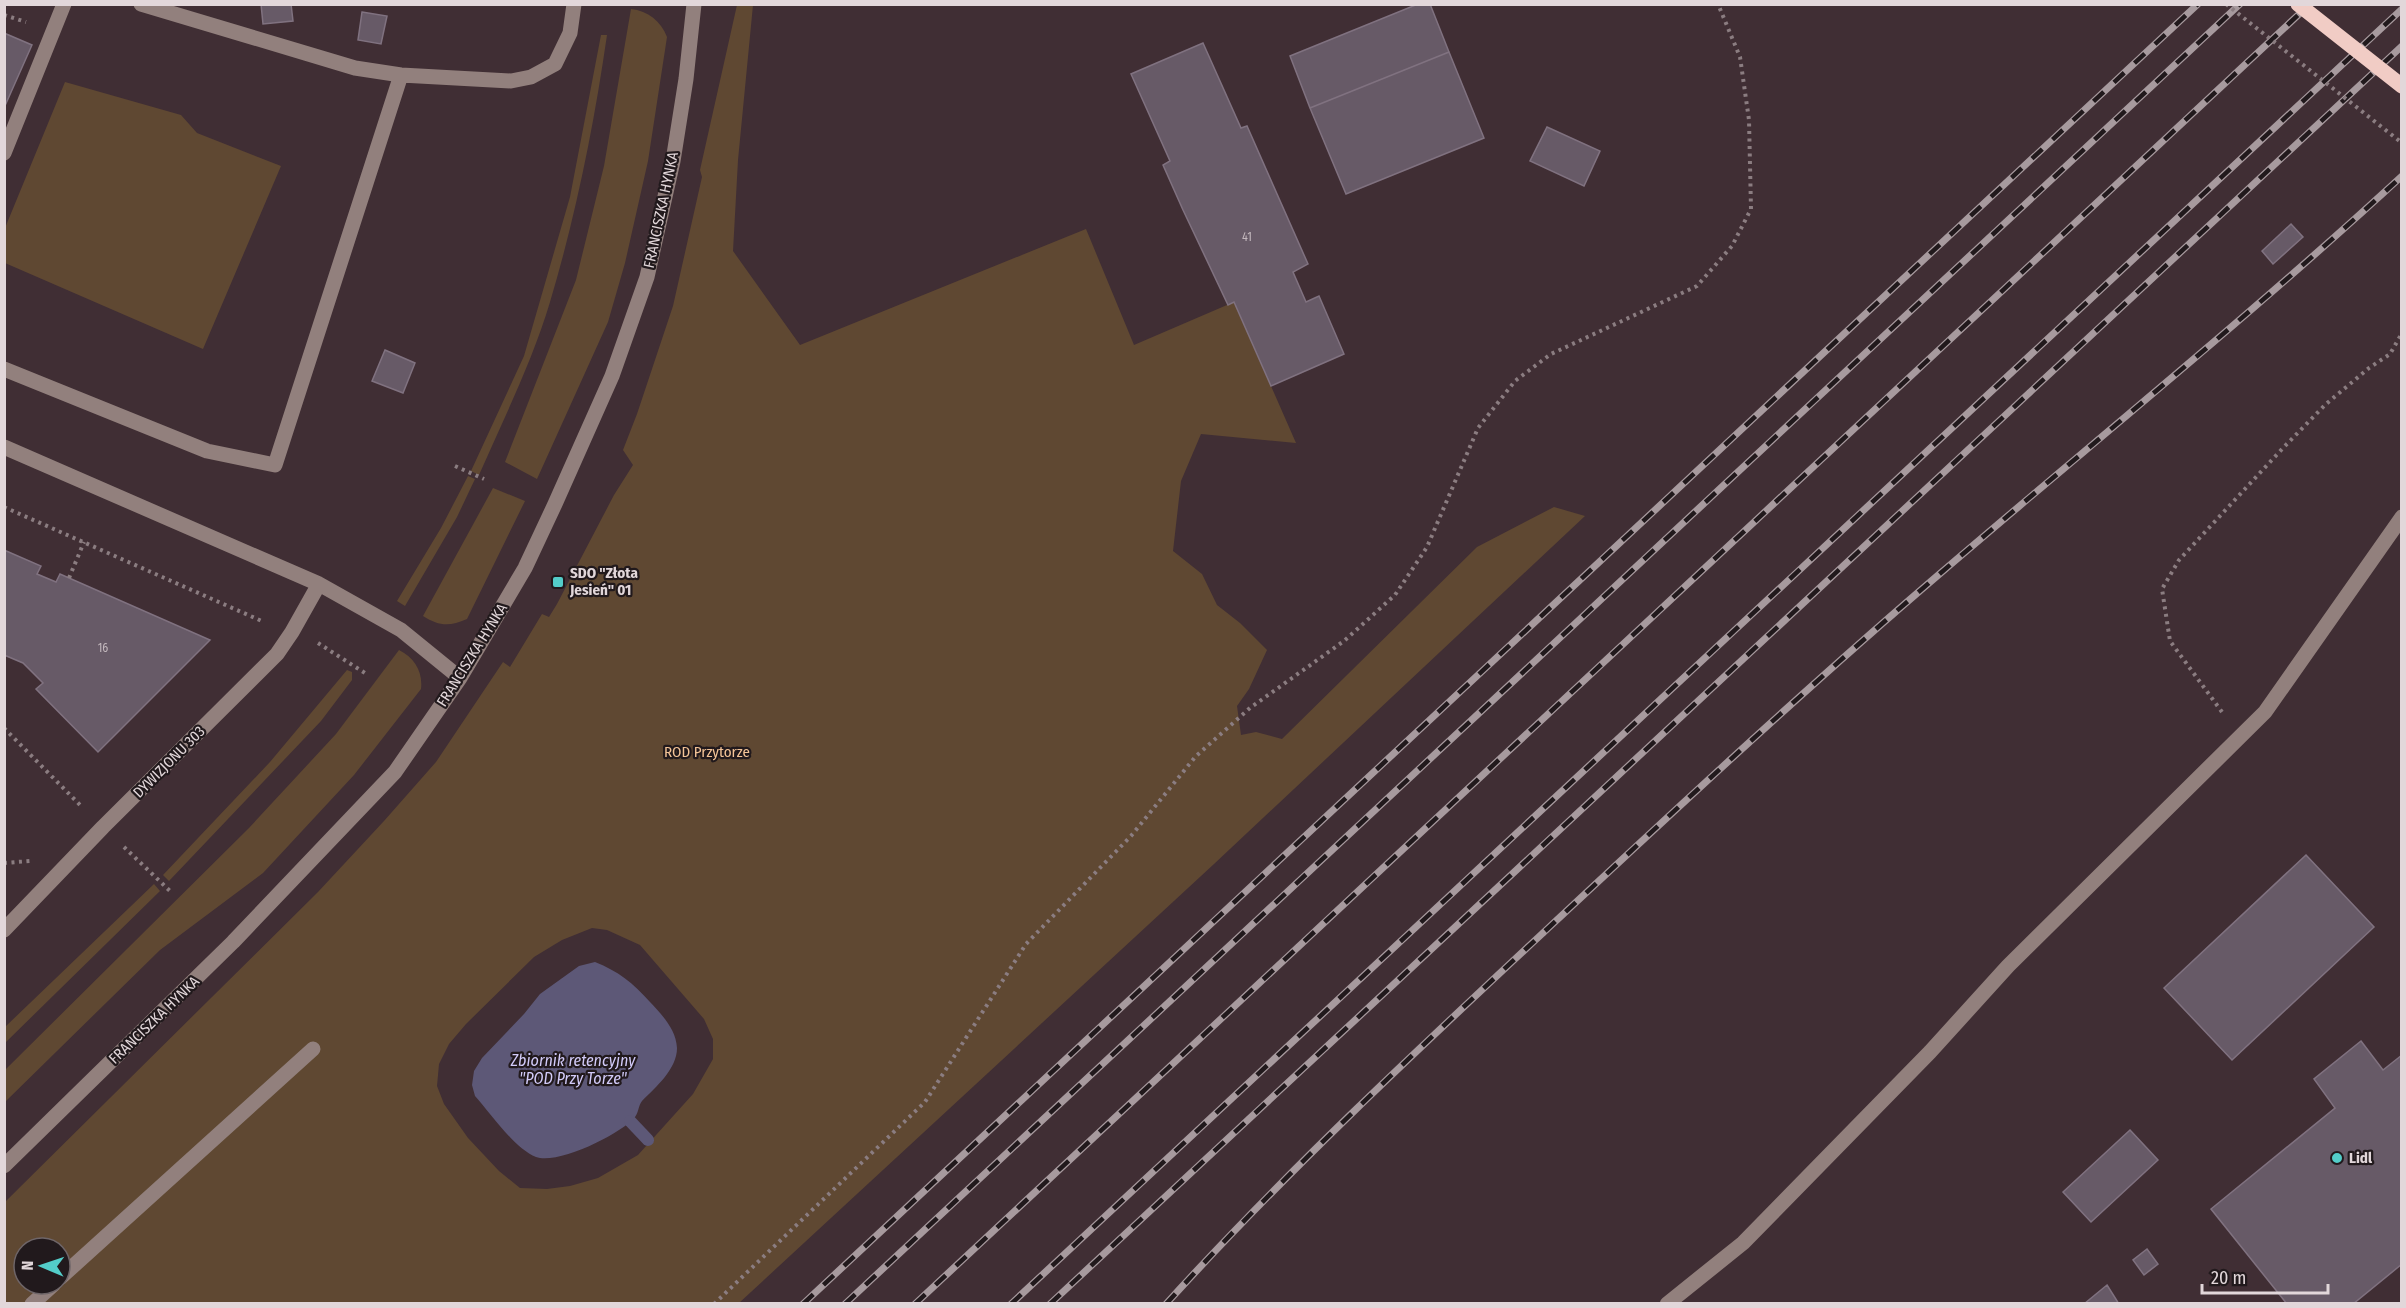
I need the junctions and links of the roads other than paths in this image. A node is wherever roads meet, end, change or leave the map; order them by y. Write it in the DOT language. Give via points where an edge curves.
graph roads {
  1 [pos="64,4"];
  2 [pos="141,4"];
  3 [pos="574,4"];
  4 [pos="694,4"];
  5 [pos="2298,4"];
  6 [pos="401,75"];
  7 [pos="2402,86"];
  8 [pos="4,153"];
  9 [pos="4,369"];
  10 [pos="4,447"];
  11 [pos="2402,517"];
  12 [pos="319,584"];
  13 [pos="460,678"];
  14 [pos="4,930"];
  15 [pos="313,1049"];
  16 [pos="4,1166"];
  17 [pos="72,1267"];
  18 [pos="1667,1304"];
  1 -- 8 [label="street"];
  2 -- 6 [label="street" via="355,68"];
  3 -- 6 [label="street" via="570,33 559,58 531,77 511,81"];
  4 -- 13 [label="street, FRANCISZKA HYNKA" via="673,162 647,277 612,376 555,504 525,568"];
  5 -- 7 [label="main road, bridge"];
  6 -- 9 [label="street" via="274,465 207,451"];
  10 -- 12 [label="street"];
  11 -- 18 [label="street" via="2265,712 2008,966 1930,1052 1743,1243"];
  12 -- 13 [label="street" via="401,630"];
  12 -- 14 [label="street, DYWIZJONU 303" via="277,654"];
  13 -- 16 [label="street, FRANCISZKA HYNKA" via="395,772 233,942"];
  15 -- 17 [label="street"];
}
